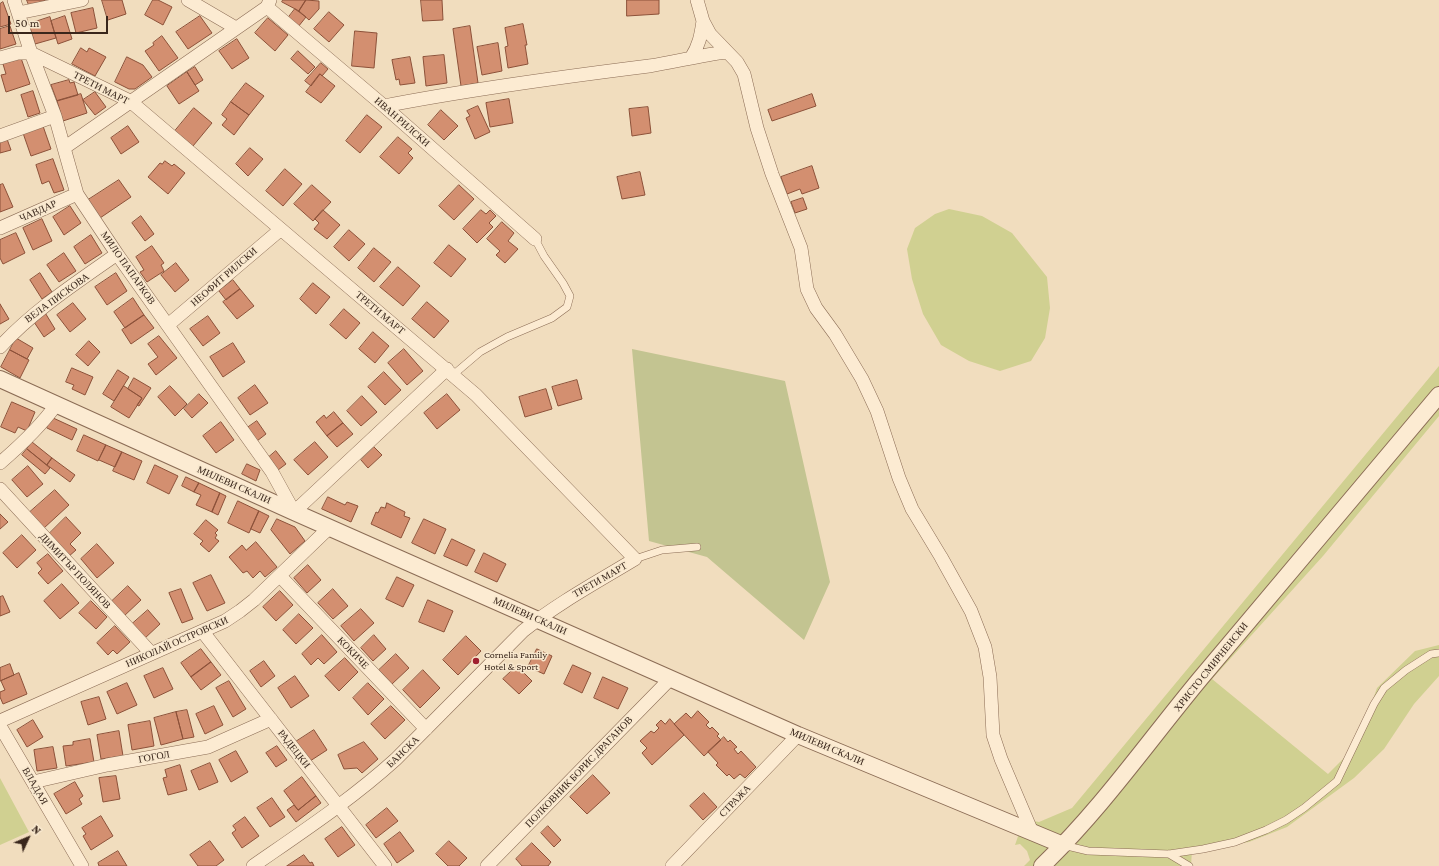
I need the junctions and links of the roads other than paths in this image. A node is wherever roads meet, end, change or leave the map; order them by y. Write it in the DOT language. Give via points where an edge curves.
graph roads {
  1 [pos="14,0"];
  2 [pos="82,0"];
  3 [pos="188,0"];
  4 [pos="698,0"];
  5 [pos="268,3"];
  6 [pos="18,14"];
  7 [pos="702,21"];
  8 [pos="236,28"];
  9 [pos="727,52"];
  10 [pos="31,53"];
  11 [pos="0,58"];
  12 [pos="691,58"];
  13 [pos="130,101"];
  14 [pos="384,106"];
  15 [pos="55,116"];
  16 [pos="0,136"];
  17 [pos="64,148"];
  18 [pos="77,194"];
  19 [pos="0,228"];
  20 [pos="280,230"];
  21 [pos="535,239"];
  22 [pos="117,254"];
  23 [pos="168,325"];
  24 [pos="0,347"];
  25 [pos="450,372"];
  26 [pos="0,379"];
  27 [pos="1439,395"];
  28 [pos="56,405"];
  29 [pos="0,463"];
  30 [pos="0,489"];
  31 [pos="294,512"];
  32 [pos="330,527"];
  33 [pos="697,547"];
  34 [pos="635,559"];
  35 [pos="280,576"];
  36 [pos="538,620"];
  37 [pos="203,632"];
  38 [pos="151,653"];
  39 [pos="1439,653"];
  40 [pos="671,678"];
  41 [pos="271,719"];
  42 [pos="0,721"];
  43 [pos="0,726"];
  44 [pos="426,729"];
  45 [pos="798,735"];
  46 [pos="32,782"];
  47 [pos="338,807"];
  48 [pos="1032,832"];
  49 [pos="1064,845"];
  50 [pos="1169,854"];
  51 [pos="82,866"];
  52 [pos="254,866"];
  53 [pos="385,866"];
  54 [pos="487,866"];
  55 [pos="672,866"];
  56 [pos="1042,866"];
  57 [pos="1189,866"];
  1 -- 6 [label="street, МИЛО ПАПАРКОВ"];
  2 -- 6 [label="street"];
  3 -- 8 [label="street"];
  4 -- 7 [label="street"];
  5 -- 8 [label="street"];
  5 -- 14 [label="street, ИВАН РИЛСКИ"];
  6 -- 10 [label="street, МИЛО ПАПАРКОВ"];
  7 -- 9 [label="street"];
  7 -- 12 [label="street" via="701,37"];
  8 -- 13 [label="street"];
  9 -- 12 [label="street"];
  9 -- 48 [label="street" via="744,74 757,128 772,174 801,248 807,289 816,308 862,379 876,411 898,478 973,618 985,647 990,677 993,735"];
  10 -- 11 [label="street" via="18,53"];
  10 -- 13 [label="street, ТРЕТИ МАРТ"];
  10 -- 15 [label="street, МИЛО ПАПАРКОВ"];
  12 -- 14 [label="street"];
  13 -- 17 [label="street"];
  13 -- 20 [label="street, ТРЕТИ МАРТ"];
  14 -- 21 [label="street, ИВАН РИЛСКИ"];
  15 -- 16 [label="street"];
  15 -- 17 [label="street, МИЛО ПАПАРКОВ"];
  17 -- 18 [label="street, МИЛО ПАПАРКОВ"];
  18 -- 19 [label="street, ЧАВДАР"];
  18 -- 22 [label="street, МИЛО ПАПАРКОВ"];
  20 -- 23 [label="street, НЕОФИТ РИЛСКИ"];
  20 -- 25 [label="street, ТРЕТИ МАРТ"];
  21 -- 25 [label="lane" via="570,296 567,307 552,318 507,337"];
  22 -- 23 [label="street, МИЛО ПАПАРКОВ"];
  22 -- 24 [label="street, ВЕЛА ПИСКОВА" via="38,310"];
  23 -- 31 [label="street, МИЛО ПАПАРКОВ" via="272,472"];
  25 -- 31 [label="street"];
  25 -- 34 [label="street, ТРЕТИ МАРТ" via="476,395"];
  26 -- 28 [label="street, МИЛЕВИ СКАЛИ"];
  27 -- 49 [label="street, ХРИСТО СМИРНЕНСКИ" via="1198,681 1114,788"];
  28 -- 29 [label="street" via="44,422"];
  28 -- 31 [label="street, МИЛЕВИ СКАЛИ"];
  30 -- 38 [label="street, ДИМИТЪР ПОЛЯНОВ"];
  31 -- 32 [label="street, МИЛЕВИ СКАЛИ"];
  32 -- 35 [label="street, НИКОЛАЙ ОСТРОВСКИ"];
  32 -- 36 [label="street, МИЛЕВИ СКАЛИ"];
  33 -- 34 [label="lane" via="662,550"];
  34 -- 36 [label="street, ТРЕТИ МАРТ" via="558,605"];
  35 -- 37 [label="street, НИКОЛАЙ ОСТРОВСКИ" via="240,611"];
  35 -- 44 [label="street, КОКИЧЕ"];
  36 -- 40 [label="street, МИЛЕВИ СКАЛИ"];
  36 -- 44 [label="street, БАНСКА"];
  37 -- 38 [label="street, НИКОЛАЙ ОСТРОВСКИ"];
  37 -- 41 [label="street, РАДЕЦКИ"];
  38 -- 42 [label="street, НИКОЛАЙ ОСТРОВСКИ"];
  39 -- 50 [label="lane" via="1431,654 1384,688 1337,781 1304,808 1266,830 1235,842"];
  40 -- 45 [label="street, МИЛЕВИ СКАЛИ"];
  40 -- 54 [label="street, ПОЛКОВНИК БОРИС ДРАГАНОВ"];
  41 -- 46 [label="street, ГОГОЛ" via="208,748 106,765"];
  41 -- 47 [label="street, РАДЕЦКИ"];
  43 -- 46 [label="street, ВЛАДАЯ"];
  44 -- 47 [label="street, БАНСКА" via="374,779"];
  45 -- 48 [label="street, МИЛЕВИ СКАЛИ"];
  45 -- 55 [label="street, СТРАЖА"];
  46 -- 51 [label="street, ВЛАДАЯ"];
  47 -- 52 [label="street, БАНСКА"];
  47 -- 53 [label="street, РАДЕЦКИ"];
  48 -- 49 [label="street, МИЛЕВИ СКАЛИ"];
  49 -- 50 [label="lane" via="1088,851"];
  49 -- 56 [label="street, ХРИСТО СМИРНЕНСКИ"];
  50 -- 57 [label="lane"];
}
